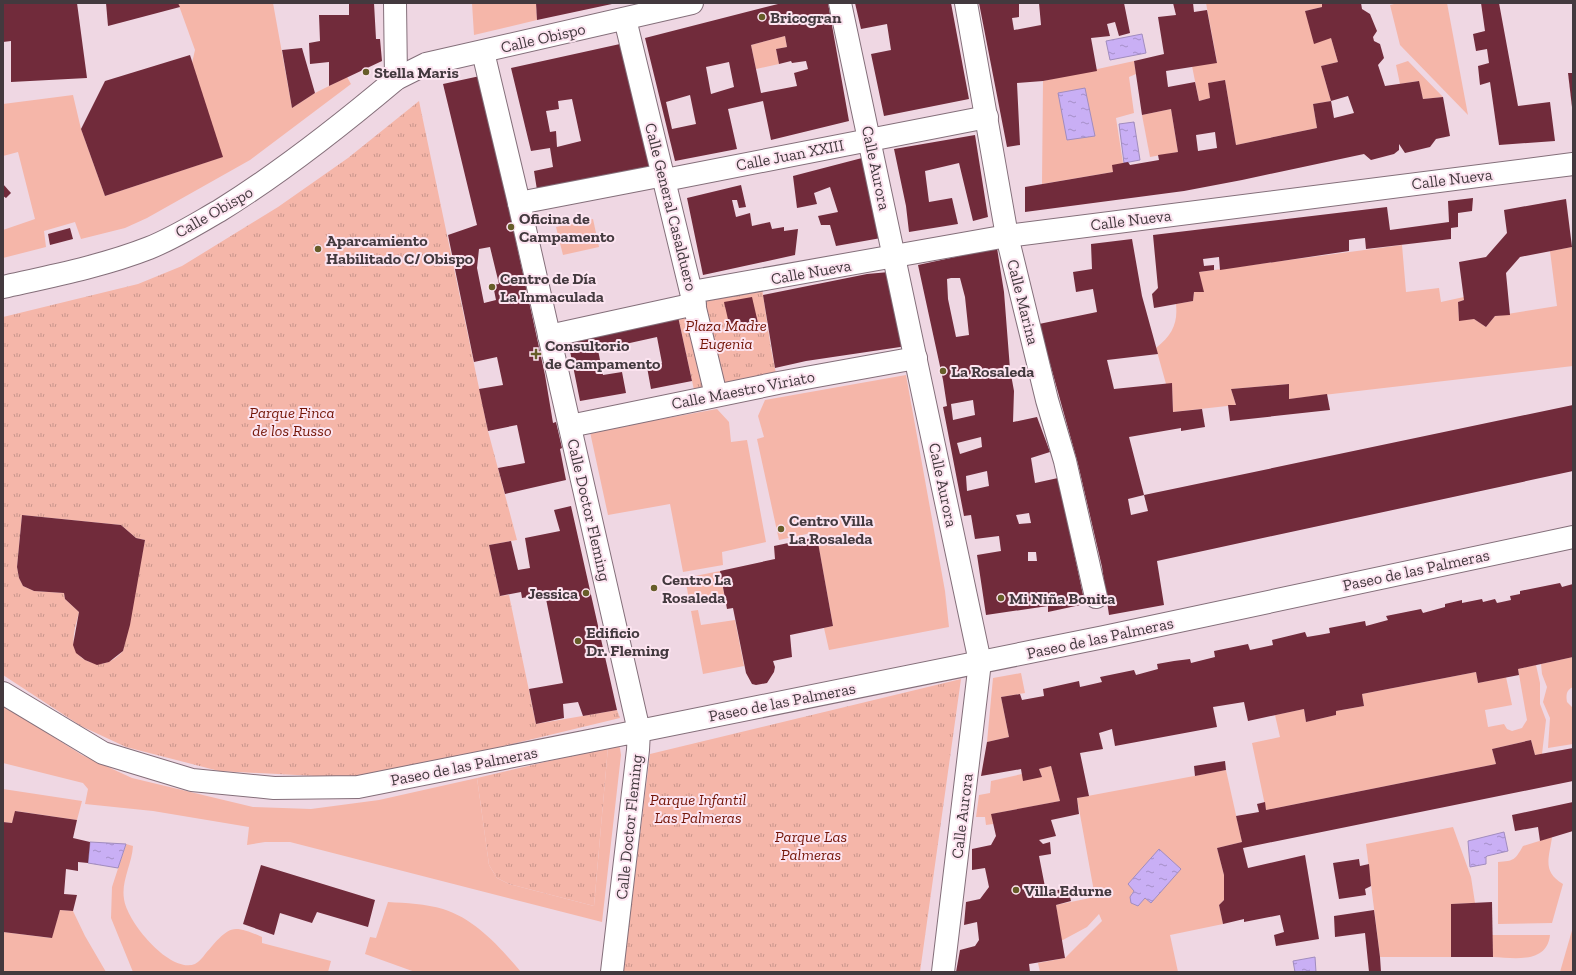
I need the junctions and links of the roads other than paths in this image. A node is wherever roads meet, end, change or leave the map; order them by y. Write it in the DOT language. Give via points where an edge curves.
graph roads {
  1 [pos="395,3"];
  2 [pos="692,3"];
  3 [pos="840,3"];
  4 [pos="966,3"];
  5 [pos="625,19"];
  6 [pos="483,52"];
  7 [pos="396,79"];
  8 [pos="986,117"];
  9 [pos="870,140"];
  10 [pos="1573,164"];
  11 [pos="664,177"];
  12 [pos="519,203"];
  13 [pos="1007,236"];
  14 [pos="895,257"];
  15 [pos="3,287"];
  16 [pos="693,298"];
  17 [pos="549,336"];
  18 [pos="916,358"];
  19 [pos="716,395"];
  20 [pos="570,426"];
  21 [pos="1573,536"];
  22 [pos="1096,597"];
  23 [pos="980,662"];
  24 [pos="3,694"];
  25 [pos="639,731"];
  26 [pos="612,972"];
  27 [pos="943,972"];
  1 -- 7 [label="street"];
  2 -- 5 [label="street, Calle Obispo"];
  3 -- 9 [label="street, Calle Aurora"];
  4 -- 8 [label="street, Calle Marina"];
  5 -- 6 [label="street, Calle Obispo"];
  5 -- 11 [label="street, Calle General Casalduero"];
  6 -- 7 [label="street, Calle Obispo" via="426,64"];
  6 -- 12 [label="street, Calle Doctor Fleming"];
  7 -- 15 [label="street, Calle Obispo" via="302,156 188,229 150,248 112,261"];
  8 -- 9 [label="street, Calle Juan XXIII"];
  8 -- 13 [label="street, Calle Marina"];
  9 -- 11 [label="street, Calle Juan XXIII"];
  9 -- 14 [label="street, Calle Aurora"];
  10 -- 13 [label="street, Calle Nueva"];
  11 -- 12 [label="street, Calle Juan XXIII"];
  11 -- 16 [label="street, Calle General Casalduero"];
  12 -- 17 [label="street, Calle Doctor Fleming"];
  13 -- 14 [label="street, Calle Nueva"];
  13 -- 22 [label="street, Calle Marina" via="1047,400 1065,461"];
  14 -- 16 [label="street, Calle Nueva"];
  14 -- 18 [label="street, Calle Aurora"];
  16 -- 17 [label="street, Calle Nueva"];
  16 -- 19 [label="street, Calle General Casalduero"];
  17 -- 20 [label="street, Calle Doctor Fleming"];
  18 -- 19 [label="street, Calle Maestro Viriato"];
  18 -- 23 [label="street, Calle Aurora"];
  19 -- 20 [label="street, Calle Maestro Viriato"];
  20 -- 25 [label="street, Calle Doctor Fleming"];
  21 -- 23 [label="street, Paseo de las Palmeras"];
  23 -- 25 [label="street, Paseo de las Palmeras"];
  23 -- 27 [label="street, Calle Aurora"];
  24 -- 25 [label="street, Paseo de las Palmeras" via="103,753 192,780 274,788 358,787"];
  25 -- 26 [label="street, Calle Doctor Fleming"];
}
